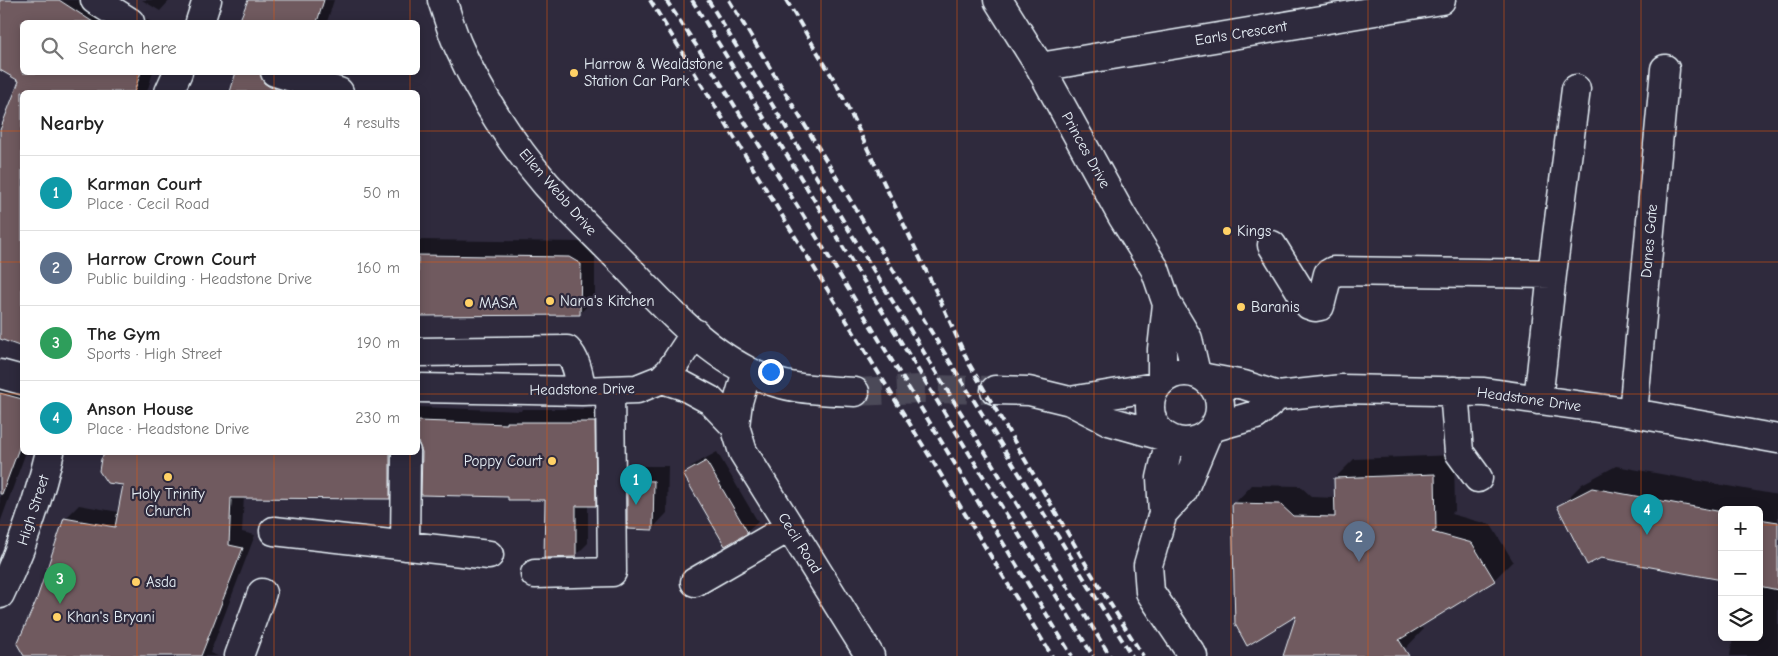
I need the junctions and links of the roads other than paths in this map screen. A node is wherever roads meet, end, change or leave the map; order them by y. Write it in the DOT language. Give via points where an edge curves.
graph roads {
  1 [pos="95,0"];
  2 [pos="207,0"];
  3 [pos="442,0"];
  4 [pos="998,0"];
  5 [pos="1441,0"];
  6 [pos="127,20"];
  7 [pos="201,20"];
  8 [pos="1040,67"];
  9 [pos="1665,69"];
  10 [pos="177,75"];
  11 [pos="285,75"];
  12 [pos="1576,89"];
  13 [pos="170,90"];
  14 [pos="333,90"];
  15 [pos="1272,244"];
  16 [pos="1552,274"];
  17 [pos="1167,304"];
  18 [pos="694,333"];
  19 [pos="420,352"];
  20 [pos="747,371"];
  21 [pos="0,374"];
  22 [pos="1201,375"];
  23 [pos="20,379"];
  24 [pos="662,379"];
  25 [pos="1159,383"];
  26 [pos="420,388"];
  27 [pos="995,390"];
  28 [pos="610,391"];
  29 [pos="1454,391"];
  30 [pos="582,392"];
  31 [pos="855,392"];
  32 [pos="1278,396"];
  33 [pos="1538,400"];
  34 [pos="1070,401"];
  35 [pos="1633,413"];
  36 [pos="735,426"];
  37 [pos="1211,430"];
  38 [pos="1168,438"];
  39 [pos="1778,439"];
  40 [pos="49,455"];
  41 [pos="406,455"];
  42 [pos="1478,478"];
  43 [pos="1163,513"];
  44 [pos="790,527"];
  45 [pos="274,531"];
  46 [pos="406,546"];
  47 [pos="489,555"];
  48 [pos="535,574"];
  49 [pos="695,582"];
  50 [pos="262,593"];
  51 [pos="0,594"];
  52 [pos="239,656"];
  53 [pos="870,656"];
  54 [pos="1193,656"];
  1 -- 6 [label="street"];
  2 -- 7 [label="street"];
  3 -- 18 [label="street, Ellen Webb Drive" via="459,49 483,95 510,136 545,182 644,286"];
  4 -- 8 [label="street, Princes Drive"];
  5 -- 8 [label="street, Earls Crescent"];
  8 -- 17 [label="street, Princes Drive" via="1155,269"];
  9 -- 35 [label="street, Danes Gate"];
  10 -- 13 [label="street"];
  11 -- 14 [label="street"];
  12 -- 16 [label="street"];
  15 -- 16 [label="street" via="1310,305 1315,307 1320,306 1328,274 1333,271"];
  16 -- 33 [label="street"];
  17 -- 22 [label="street, Princes Drive" via="1188,339"];
  17 -- 25 [label="street, Princes Drive"];
  18 -- 20 [label="street"];
  18 -- 24 [label="street"];
  19 -- 30 [label="street" via="567,350 578,370"];
  20 -- 31 [label="street" via="778,384 805,390"];
  20 -- 36 [label="street, Cecil Road"];
  21 -- 23 [label="street"];
  22 -- 25 [label="street" via="1184,371 1173,373"];
  22 -- 32 [label="street, Headstone Drive"];
  22 -- 37 [label="street" via="1214,386 1220,405 1219,417"];
  24 -- 28 [label="street, Headstone Drive" via="637,389"];
  24 -- 36 [label="street, Cecil Road" via="710,400"];
  25 -- 34 [label="street"];
  25 -- 38 [label="street" via="1150,398 1149,409 1157,429"];
  26 -- 30 [label="street, Headstone Drive"];
  27 -- 34 [label="street" via="1029,391"];
  28 -- 30 [label="street, Headstone Drive"];
  28 -- 48 [label="street" via="612,572"];
  29 -- 32 [label="street, Headstone Drive" via="1342,389"];
  29 -- 33 [label="street, Headstone Drive"];
  29 -- 42 [label="street" via="1458,452"];
  32 -- 37 [label="street" via="1256,415"];
  33 -- 35 [label="street, Headstone Drive"];
  34 -- 38 [label="street" via="1109,421"];
  35 -- 39 [label="street, Headstone Drive"];
  36 -- 44 [label="street, Cecil Road" via="743,452"];
  37 -- 38 [label="street" via="1189,442"];
  37 -- 43 [label="street" via="1183,491"];
  38 -- 43 [label="street" via="1161,478"];
  40 -- 51 [label="street, High Street" via="42,487"];
  41 -- 46 [label="street"];
  43 -- 54 [label="street" via="1148,565 1150,592"];
  44 -- 49 [label="street"];
  44 -- 53 [label="street, Cecil Road"];
  45 -- 46 [label="street"];
  46 -- 47 [label="street"];
  50 -- 52 [label="street"];
}
